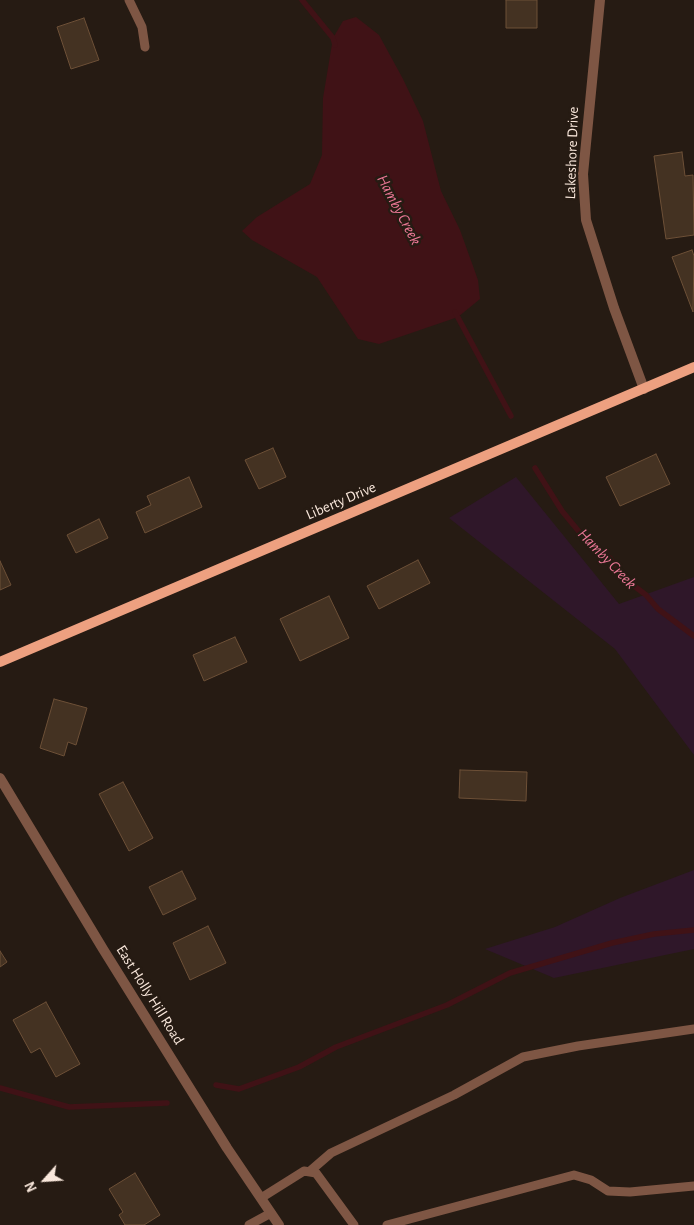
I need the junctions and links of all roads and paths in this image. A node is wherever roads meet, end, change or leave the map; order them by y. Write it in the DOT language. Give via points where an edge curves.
graph roads {
  1 [pos="128,0"];
  2 [pos="600,0"];
  3 [pos="145,47"];
  4 [pos="694,367"];
  5 [pos="644,389"];
  6 [pos="0,662"];
  7 [pos="0,778"];
  8 [pos="694,1029"];
  9 [pos="309,1172"];
  10 [pos="694,1186"];
  11 [pos="261,1198"];
  12 [pos="271,1213"];
  13 [pos="249,1225"];
  14 [pos="278,1225"];
  15 [pos="354,1225"];
  16 [pos="387,1225"];
  1 -- 3 [label="lane" via="142,27"];
  2 -- 5 [label="street, Lakeshore Drive" via="584,174 586,220"];
  4 -- 5 [label="street, Liberty Drive"];
  5 -- 6 [label="street, Liberty Drive"];
  7 -- 11 [label="street, East Holly Hill Road"];
  8 -- 9 [label="lane" via="578,1046 523,1058 454,1095 331,1153"];
  9 -- 11 [label="lane" via="304,1171"];
  9 -- 15 [label="lane" via="316,1173"];
  10 -- 16 [label="lane" via="608,1191 591,1180 574,1175"];
  11 -- 12 [label="street, East Holly Hill Road"];
  12 -- 13 [label="lane"];
  12 -- 14 [label="street, East Holly Hill Road"];
}
